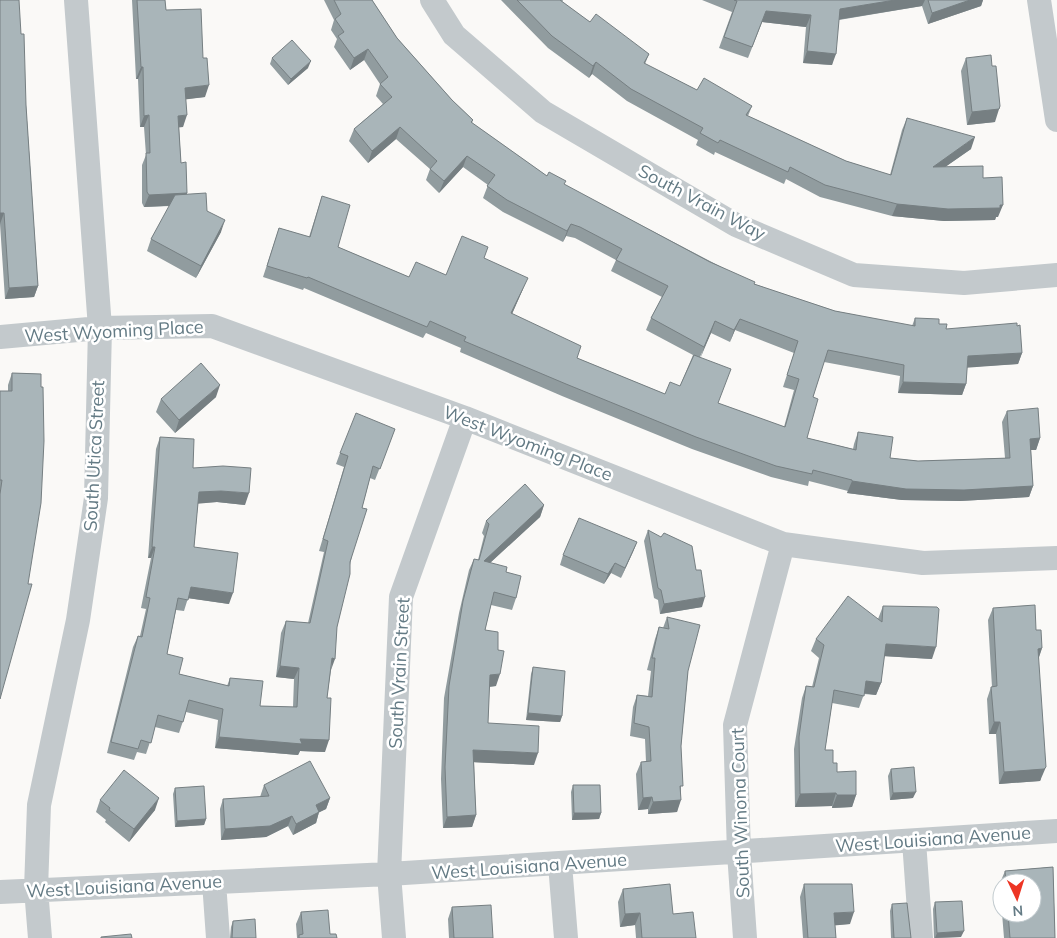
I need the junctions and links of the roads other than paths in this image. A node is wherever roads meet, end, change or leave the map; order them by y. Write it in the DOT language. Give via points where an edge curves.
graph roads {
  1 [pos="76,0"];
  2 [pos="432,0"];
  3 [pos="1039,0"];
  4 [pos="1057,120"];
  5 [pos="1057,275"];
  6 [pos="100,328"];
  7 [pos="0,337"];
  8 [pos="465,418"];
  9 [pos="783,544"];
  10 [pos="1057,558"];
  11 [pos="1057,830"];
  12 [pos="914,840"];
  13 [pos="739,853"];
  14 [pos="560,864"];
  15 [pos="389,874"];
  16 [pos="214,882"];
  17 [pos="36,889"];
  18 [pos="0,892"];
  19 [pos="40,938"];
  20 [pos="218,938"];
  21 [pos="394,938"];
  22 [pos="566,938"];
  23 [pos="745,938"];
  24 [pos="921,938"];
  1 -- 6 [label="street, South Utica Street"];
  2 -- 5 [label="street, South Vrain Way" via="454,35 543,112 736,225 854,275 964,283"];
  3 -- 4 [label="street"];
  6 -- 7 [label="street, West Wyoming Place"];
  6 -- 8 [label="street, West Wyoming Place" via="212,326"];
  6 -- 17 [label="street, South Utica Street" via="96,498 78,620 39,805"];
  8 -- 9 [label="street, West Wyoming Place"];
  8 -- 15 [label="street, South Vrain Street" via="401,597"];
  9 -- 10 [label="street, West Wyoming Place" via="923,563"];
  9 -- 13 [label="street, South Winona Court" via="735,725"];
  11 -- 12 [label="street, West Louisiana Avenue"];
  12 -- 13 [label="street, West Louisiana Avenue"];
  12 -- 24 [label="street"];
  13 -- 14 [label="street, West Louisiana Avenue"];
  13 -- 23 [label="street, South Winona Court"];
  14 -- 15 [label="street, West Louisiana Avenue"];
  14 -- 22 [label="street"];
  15 -- 16 [label="street, West Louisiana Avenue"];
  15 -- 21 [label="street, South Vrain Street"];
  16 -- 17 [label="street, West Louisiana Avenue"];
  16 -- 20 [label="street"];
  17 -- 18 [label="street, West Louisiana Avenue"];
  17 -- 19 [label="street, South Utica Street"];
}
